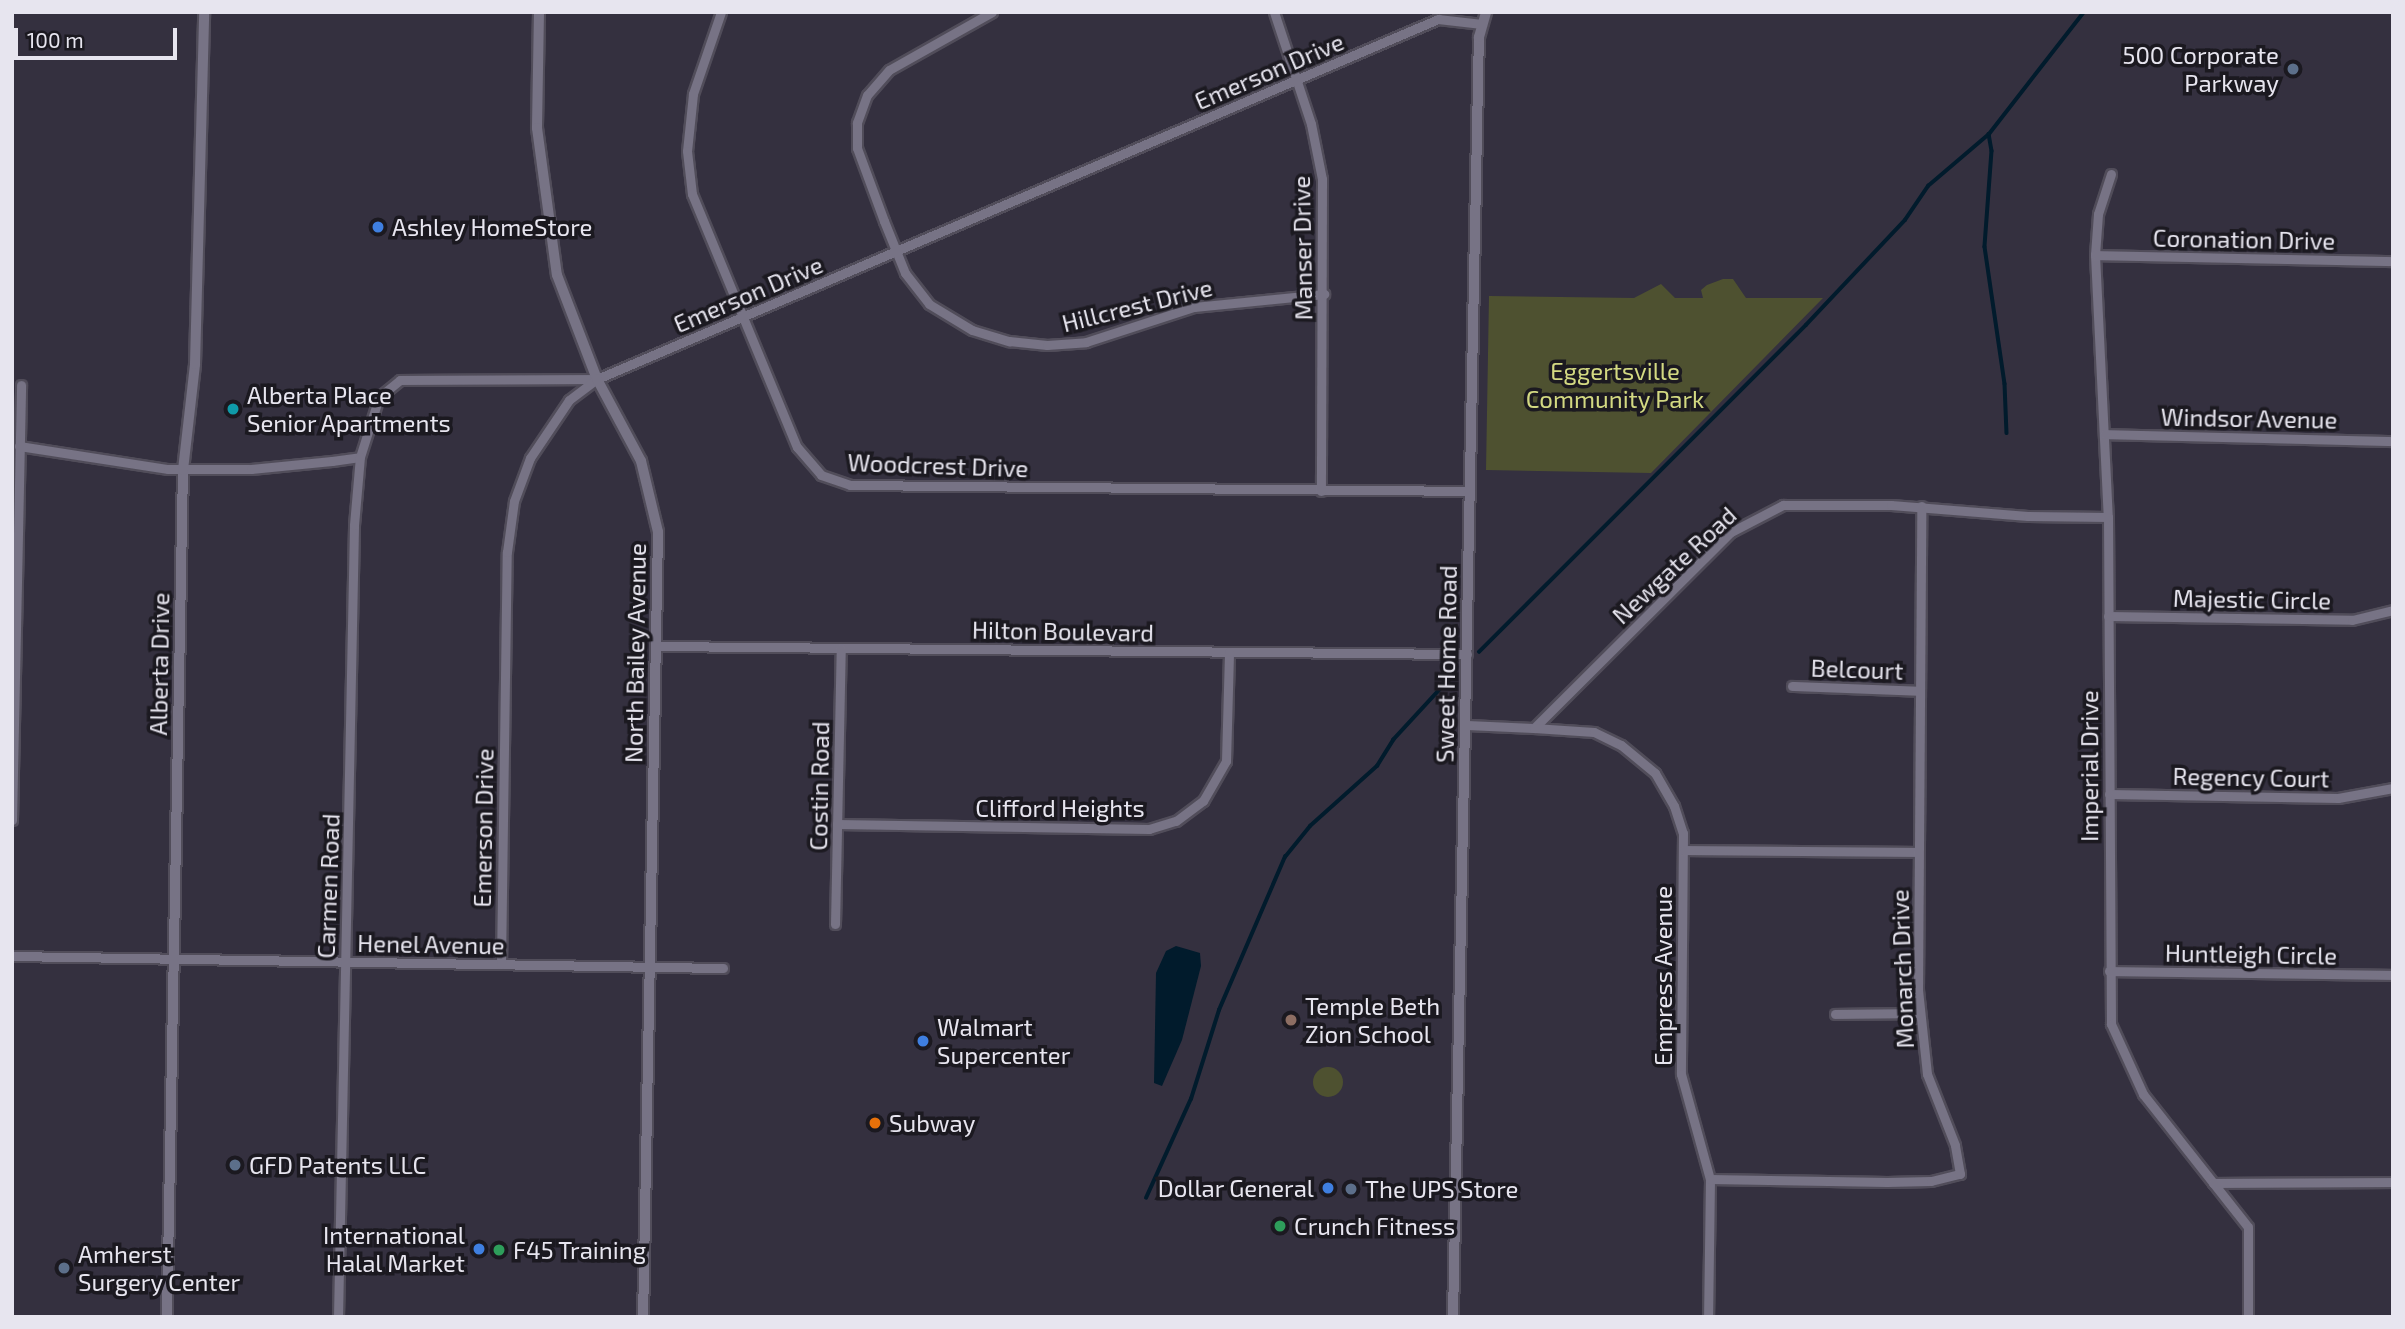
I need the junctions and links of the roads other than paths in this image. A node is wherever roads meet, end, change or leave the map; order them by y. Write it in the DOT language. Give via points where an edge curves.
graph roads {
  1 [pos="204,12"];
  2 [pos="539,12"];
  3 [pos="721,12"];
  4 [pos="992,12"];
  5 [pos="1274,12"];
  6 [pos="1486,12"];
  7 [pos="1482,24"];
  8 [pos="1295,80"];
  9 [pos="2111,174"];
  10 [pos="896,251"];
  11 [pos="2095,255"];
  12 [pos="2393,261"];
  13 [pos="1324,294"];
  14 [pos="740,318"];
  15 [pos="597,379"];
  16 [pos="21,386"];
  17 [pos="2105,435"];
  18 [pos="2393,441"];
  19 [pos="19,446"];
  20 [pos="360,457"];
  21 [pos="183,470"];
  22 [pos="1321,491"];
  23 [pos="1470,491"];
  24 [pos="1921,506"];
  25 [pos="2108,517"];
  26 [pos="2393,610"];
  27 [pos="2108,616"];
  28 [pos="659,646"];
  29 [pos="841,648"];
  30 [pos="1230,652"];
  31 [pos="1467,654"];
  32 [pos="1792,686"];
  33 [pos="1920,691"];
  34 [pos="1466,724"];
  35 [pos="1534,728"];
  36 [pos="2393,788"];
  37 [pos="2109,794"];
  38 [pos="12,820"];
  39 [pos="837,824"];
  40 [pos="1684,850"];
  41 [pos="1918,852"];
  42 [pos="835,924"];
  43 [pos="12,956"];
  44 [pos="173,959"];
  45 [pos="344,961"];
  46 [pos="501,964"];
  47 [pos="652,967"];
  48 [pos="723,968"];
  49 [pos="2109,971"];
  50 [pos="2393,975"];
  51 [pos="1920,1013"];
  52 [pos="1835,1014"];
  53 [pos="1710,1179"];
  54 [pos="2393,1182"];
  55 [pos="2213,1183"];
  56 [pos="167,1317"];
  57 [pos="338,1317"];
  58 [pos="643,1317"];
  59 [pos="1453,1317"];
  60 [pos="1708,1317"];
  61 [pos="2248,1317"];
  1 -- 21 [label="street, Alberta Drive" via="195,364"];
  2 -- 15 [label="street, North Bailey Avenue" via="537,128 549,236 570,317"];
  3 -- 14 [label="street, Woodcrest Drive" via="700,65 687,151 698,215"];
  4 -- 10 [label="street, Hillcrest Drive" via="889,70 861,108 857,148"];
  5 -- 8 [label="street, Manser Drive"];
  6 -- 7 [label="street, Sweet Home Road"];
  7 -- 8 [label="street, Emerson Drive" via="1438,19"];
  7 -- 23 [label="street, Sweet Home Road"];
  8 -- 10 [label="street, Emerson Drive"];
  8 -- 13 [label="street, Manser Drive" via="1311,124 1322,179"];
  9 -- 11 [label="street, Imperial Drive" via="2098,214"];
  10 -- 13 [label="street, Hillcrest Drive" via="915,288 942,315 989,336 1032,344 1086,342 1194,307"];
  10 -- 14 [label="street, Emerson Drive"];
  11 -- 12 [label="street, Coronation Drive"];
  11 -- 17 [label="street, Imperial Drive"];
  13 -- 22 [label="street, Manser Drive"];
  14 -- 15 [label="street, Emerson Drive"];
  14 -- 22 [label="street, Woodcrest Drive" via="797,447 812,468 834,481"];
  15 -- 20 [label="street, Carmen Road" via="400,380 379,397"];
  15 -- 28 [label="street, North Bailey Avenue" via="641,461 655,507"];
  15 -- 46 [label="street, Emerson Drive" via="554,418 530,458 514,501 505,576"];
  16 -- 19 [label="street"];
  17 -- 18 [label="street, Windsor Avenue"];
  17 -- 25 [label="street, Imperial Drive"];
  19 -- 21 [label="street"];
  19 -- 38 [label="street"];
  20 -- 21 [label="street"];
  20 -- 45 [label="street, Carmen Road" via="354,525"];
  21 -- 44 [label="street, Alberta Drive"];
  22 -- 23 [label="street, Woodcrest Drive"];
  23 -- 31 [label="street, Sweet Home Road"];
  24 -- 25 [label="street, Newgate Road" via="2028,516"];
  24 -- 33 [label="street, Monarch Drive"];
  24 -- 35 [label="street, Newgate Road" via="1800,503 1746,521 1716,545"];
  25 -- 27 [label="street, Imperial Drive"];
  26 -- 27 [label="street, Majestic Circle" via="2352,620"];
  27 -- 37 [label="street, Imperial Drive"];
  28 -- 29 [label="street, Hilton Boulevard"];
  28 -- 47 [label="street, North Bailey Avenue"];
  29 -- 30 [label="street, Hilton Boulevard"];
  29 -- 39 [label="street, Costin Road"];
  30 -- 31 [label="street, Hilton Boulevard"];
  30 -- 39 [label="street, Clifford Heights" via="1226,761 1203,801 1176,821 1149,829"];
  31 -- 34 [label="street, Sweet Home Road"];
  32 -- 33 [label="street, Belcourt"];
  33 -- 41 [label="street, Monarch Drive"];
  34 -- 35 [label="street"];
  34 -- 59 [label="street, Sweet Home Road"];
  35 -- 40 [label="street, Empress Avenue" via="1594,732 1655,772 1674,806"];
  36 -- 37 [label="street, Regency Court" via="2338,798"];
  37 -- 49 [label="street, Imperial Drive"];
  39 -- 42 [label="street, Costin Road"];
  40 -- 41 [label="street"];
  40 -- 53 [label="street, Empress Avenue" via="1681,1074"];
  41 -- 51 [label="street, Monarch Drive"];
  43 -- 44 [label="street, Henel Avenue"];
  44 -- 45 [label="street, Henel Avenue"];
  44 -- 56 [label="street, Alberta Drive"];
  45 -- 46 [label="street, Henel Avenue"];
  45 -- 57 [label="street, Carmen Road"];
  46 -- 47 [label="street, Henel Avenue"];
  47 -- 48 [label="street, Henel Avenue"];
  47 -- 58 [label="street, North Bailey Avenue"];
  49 -- 50 [label="street, Huntleigh Circle"];
  49 -- 55 [label="street, Imperial Drive" via="2111,1024 2143,1094"];
  51 -- 52 [label="street"];
  51 -- 53 [label="street, Monarch Drive" via="1927,1074 1955,1145 1960,1174 1931,1181 1887,1182"];
  53 -- 60 [label="street, Empress Avenue"];
  54 -- 55 [label="street"];
  55 -- 61 [label="street, Imperial Drive" via="2248,1227"];
}
